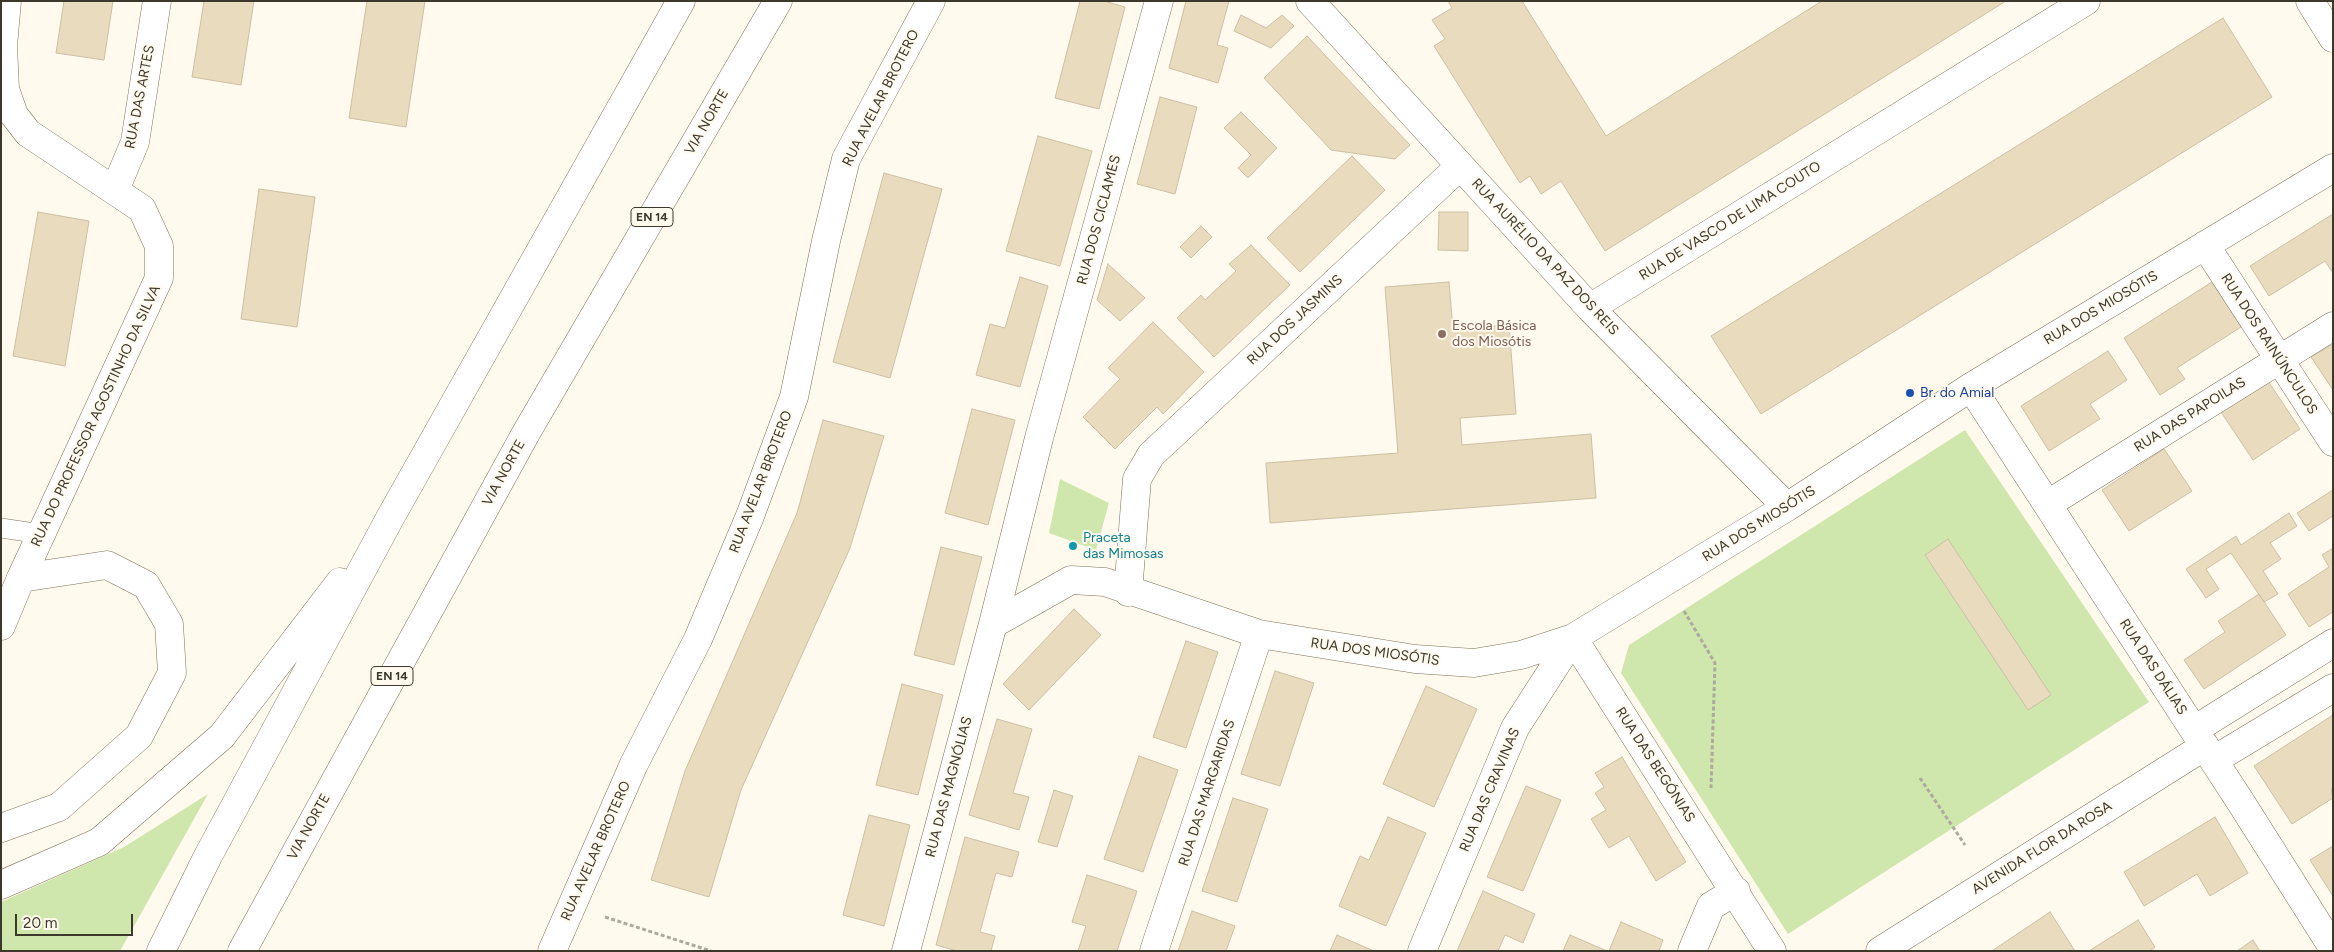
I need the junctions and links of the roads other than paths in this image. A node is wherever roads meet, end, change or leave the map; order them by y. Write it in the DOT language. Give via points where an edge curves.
graph roads {
  1 [pos="7,1"];
  2 [pos="157,1"];
  3 [pos="681,1"];
  4 [pos="778,1"];
  5 [pos="931,1"];
  6 [pos="1159,1"];
  7 [pos="1310,1"];
  8 [pos="2086,1"];
  9 [pos="2310,1"];
  10 [pos="2333,38"];
  11 [pos="1460,166"];
  12 [pos="2333,168"];
  13 [pos="115,190"];
  14 [pos="2205,245"];
  15 [pos="1590,308"];
  16 [pos="2333,326"];
  17 [pos="2278,359"];
  18 [pos="1971,387"];
  19 [pos="2333,442"];
  20 [pos="2048,504"];
  21 [pos="1786,507"];
  22 [pos="390,518"];
  23 [pos="1,528"];
  24 [pos="41,534"];
  25 [pos="21,578"];
  26 [pos="1128,592"];
  27 [pos="993,624"];
  28 [pos="1,626"];
  29 [pos="1259,634"];
  30 [pos="1573,638"];
  31 [pos="2333,643"];
  32 [pos="2333,688"];
  33 [pos="2210,754"];
  34 [pos="1,828"];
  35 [pos="1,885"];
  36 [pos="1736,891"];
  37 [pos="258,920"];
  38 [pos="2333,948"];
  39 [pos="161,951"];
  40 [pos="242,951"];
  41 [pos="250,951"];
  42 [pos="552,951"];
  43 [pos="906,951"];
  44 [pos="1154,951"];
  45 [pos="1422,951"];
  46 [pos="1692,951"];
  47 [pos="1772,951"];
  48 [pos="1880,951"];
  1 -- 13 [label="main road, RUA DO PROFESSOR AGOSTINHO DA SILVA" via="4,89 14,115 28,133"];
  2 -- 13 [label="main road, RUA DAS ARTES" via="135,142"];
  3 -- 22 [label="main road"];
  4 -- 37 [label="main road, VIA NORTE / EN 14" via="526,432"];
  5 -- 42 [label="main road, RUA AVELAR BROTERO" via="846,159 794,398 750,516 698,639 634,764"];
  6 -- 27 [label="main road, RUA DOS CICLAMES" via="1039,438"];
  7 -- 11 [label="main road, RUA AURÉLIO DA PAZ DOS REIS"];
  8 -- 15 [label="main road, RUA DE VASCO DE LIMA COUTO"];
  9 -- 10 [label="main road"];
  11 -- 15 [label="main road, RUA AURÉLIO DA PAZ DOS REIS"];
  11 -- 26 [label="main road, RUA DOS JASMINS" via="1152,455 1137,479"];
  12 -- 14 [label="main road, RUA DOS MIOSÓTIS"];
  13 -- 24 [label="main road, RUA DO PROFESSOR AGOSTINHO DA SILVA" via="142,209 159,246 159,278"];
  14 -- 17 [label="main road, RUA DOS RAINÚNCULOS"];
  14 -- 18 [label="main road, RUA DOS MIOSÓTIS"];
  15 -- 21 [label="main road, RUA AURÉLIO DA PAZ DOS REIS"];
  16 -- 17 [label="main road, RUA DAS PAPOILAS"];
  17 -- 19 [label="main road, RUA DOS RAINÚNCULOS"];
  17 -- 20 [label="main road, RUA DAS PAPOILAS"];
  18 -- 20 [label="main road, RUA DAS DÁLIAS"];
  18 -- 21 [label="main road, RUA DOS MIOSÓTIS"];
  20 -- 33 [label="main road, RUA DAS DÁLIAS"];
  21 -- 30 [label="main road, RUA DOS MIOSÓTIS"];
  22 -- 35 [label="main road" via="222,736 99,842"];
  22 -- 39 [label="main road" via="208,856"];
  23 -- 24 [label="lane"];
  24 -- 25 [label="main road, RUA DO PROFESSOR AGOSTINHO DA SILVA"];
  25 -- 28 [label="main road, RUA DO PROFESSOR AGOSTINHO DA SILVA"];
  25 -- 34 [label="main road" via="107,565 146,585 169,624 172,673 139,736 60,807"];
  26 -- 27 [label="main road" via="1105,582 1070,580"];
  26 -- 29 [label="main road, RUA DOS MIOSÓTIS"];
  27 -- 43 [label="main road, RUA DAS MAGNÓLIAS"];
  29 -- 30 [label="main road, RUA DOS MIOSÓTIS" via="1395,657 1474,663 1522,655"];
  29 -- 44 [label="main road, RUA DAS MARGARIDAS"];
  30 -- 36 [label="main road, RUA DAS BEGÓNIAS"];
  30 -- 45 [label="main road, RUA DAS CRAVINAS" via="1515,728"];
  31 -- 33 [label="main road, AVENIDA FLOR DA ROSA"];
  32 -- 33 [label="main road, AVENIDA FLOR DA ROSA"];
  33 -- 38 [label="main road, RUA DAS DÁLIAS"];
  33 -- 48 [label="main road, AVENIDA FLOR DA ROSA"];
  36 -- 46 [label="main road" via="1712,906"];
  36 -- 47 [label="main road, RUA DAS BEGÓNIAS"];
  37 -- 40 [label="main road, VIA NORTE / EN 14"];
  37 -- 41 [label="main road"];
}
